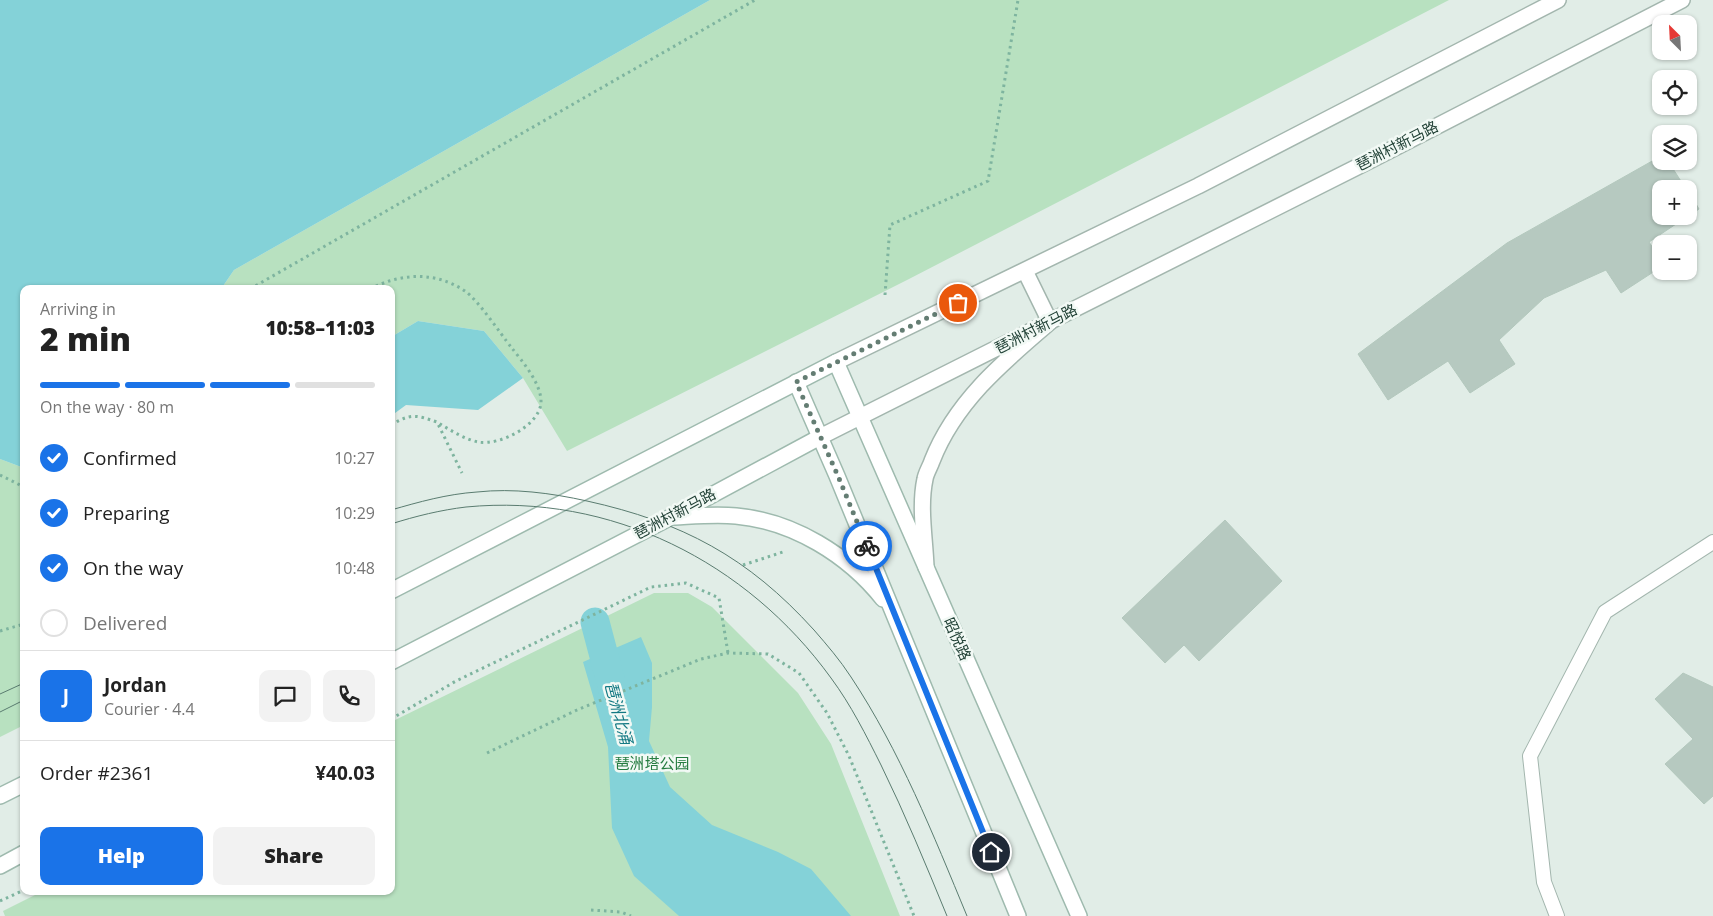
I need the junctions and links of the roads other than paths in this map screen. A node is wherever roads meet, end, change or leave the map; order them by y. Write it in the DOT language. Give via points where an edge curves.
graph roads {
  1 [pos="1558,0"];
  2 [pos="1682,0"];
  3 [pos="1025,271"];
  4 [pos="1050,322"];
  5 [pos="836,362"];
  6 [pos="796,382"];
  7 [pos="861,416"];
  8 [pos="820,437"];
  9 [pos="671,517"];
  10 [pos="1713,542"];
  11 [pos="926,568"];
  12 [pos="395,589"];
  13 [pos="894,612"];
  14 [pos="395,660"];
  15 [pos="20,786"];
  16 [pos="0,796"];
  17 [pos="20,855"];
  18 [pos="0,866"];
  19 [pos="1018,916"];
  20 [pos="1079,916"];
  21 [pos="1557,916"];
  1 -- 3 [label="main road" via="1198,186"];
  2 -- 4 [label="main road, 琶洲村新马路"];
  3 -- 4 [label="main road"];
  3 -- 5 [label="main road"];
  4 -- 7 [label="main road, 琶洲村新马路"];
  4 -- 11 [label="main road" via="975,391 936,450 925,479"];
  5 -- 6 [label="main road"];
  5 -- 7 [label="main road, 昭悦路"];
  6 -- 8 [label="main road"];
  6 -- 12 [label="main road"];
  7 -- 8 [label="main road, 琶洲村新马路"];
  7 -- 11 [label="main road, 昭悦路"];
  8 -- 9 [label="main road, 琶洲村新马路"];
  8 -- 13 [label="main road"];
  9 -- 13 [label="main road" via="737,516 793,530 856,570"];
  9 -- 14 [label="main road, 琶洲村新马路"];
  10 -- 21 [label="lane" via="1605,612 1530,756 1544,882"];
  11 -- 20 [label="main road, 昭悦路"];
  13 -- 19 [label="main road"];
  15 -- 16 [label="main road"];
  17 -- 18 [label="main road"];
}
